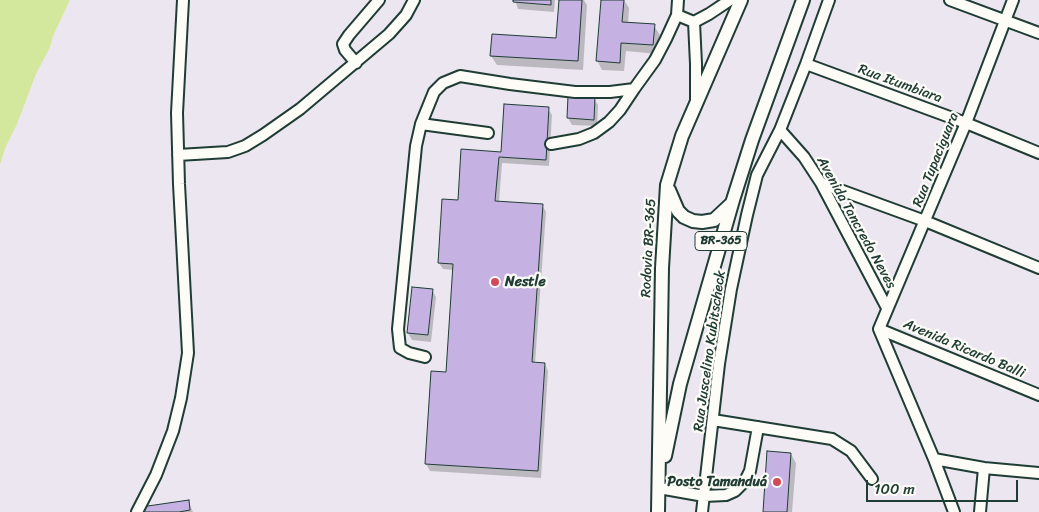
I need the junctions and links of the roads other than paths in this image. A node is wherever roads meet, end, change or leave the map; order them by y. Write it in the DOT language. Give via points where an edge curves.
graph roads {
  1 [pos="183,0"];
  2 [pos="380,0"];
  3 [pos="414,0"];
  4 [pos="678,0"];
  5 [pos="730,0"];
  6 [pos="741,0"];
  7 [pos="803,0"];
  8 [pos="829,0"];
  9 [pos="950,0"];
  10 [pos="1013,0"];
  11 [pos="722,3"];
  12 [pos="677,15"];
  13 [pos="1006,20"];
  14 [pos="694,22"];
  15 [pos="1039,33"];
  16 [pos="356,62"];
  17 [pos="806,64"];
  18 [pos="634,89"];
  19 [pos="696,105"];
  20 [pos="966,123"];
  21 [pos="421,124"];
  22 [pos="780,130"];
  23 [pos="488,133"];
  24 [pos="551,144"];
  25 [pos="1039,153"];
  26 [pos="178,155"];
  27 [pos="821,183"];
  28 [pos="667,185"];
  29 [pos="733,200"];
  30 [pos="925,221"];
  31 [pos="1039,268"];
  32 [pos="887,308"];
  33 [pos="878,329"];
  34 [pos="425,357"];
  35 [pos="1039,395"];
  36 [pos="713,420"];
  37 [pos="758,426"];
  38 [pos="934,459"];
  39 [pos="984,468"];
  40 [pos="1039,473"];
  41 [pos="872,478"];
  42 [pos="659,488"];
  43 [pos="704,496"];
  44 [pos="137,512"];
  45 [pos="658,512"];
  46 [pos="702,512"];
  47 [pos="954,512"];
  48 [pos="980,512"];
  1 -- 26 [label="street"];
  2 -- 16 [label="street" via="344,44"];
  3 -- 16 [label="street" via="389,34"];
  4 -- 12 [label="street"];
  5 -- 11 [label="street"];
  6 -- 19 [label="main road, Rodovia BR-365 / BR-365"];
  7 -- 29 [label="main road, BR-365"];
  8 -- 17 [label="street, Rua Juscelino Kubitscheck"];
  9 -- 13 [label="street"];
  10 -- 13 [label="street, Rua Tupaciguara"];
  11 -- 14 [label="street"];
  12 -- 14 [label="street"];
  12 -- 18 [label="street" via="655,60"];
  13 -- 15 [label="street"];
  13 -- 20 [label="street, Rua Tupaciguara"];
  14 -- 19 [label="street"];
  16 -- 26 [label="street" via="300,109 245,146 228,152"];
  17 -- 20 [label="street, Rua Itumbiara"];
  17 -- 22 [label="street, Rua Juscelino Kubitscheck"];
  18 -- 21 [label="street" via="576,92 460,76 442,83 434,92"];
  18 -- 24 [label="street" via="620,110 594,133"];
  19 -- 28 [label="main road, Rodovia BR-365 / BR-365" via="682,136"];
  20 -- 25 [label="street, Rua Itumbiara"];
  20 -- 30 [label="street, Rua Tupaciguara"];
  21 -- 23 [label="street"];
  21 -- 34 [label="street" via="416,146 398,342 403,350"];
  22 -- 27 [label="street, Avenida Tancredo Neves" via="804,156"];
  22 -- 36 [label="street, Rua Juscelino Kubitscheck" via="757,175 746,215 731,289"];
  26 -- 44 [label="street" via="188,334 186,367 173,430 156,476"];
  27 -- 30 [label="street"];
  27 -- 32 [label="street, Avenida Tancredo Neves"];
  28 -- 29 [label="main road, BR-365" via="678,211 693,221 714,220"];
  28 -- 42 [label="main road, Rodovia BR-365 / BR-365" via="662,268"];
  29 -- 42 [label="main road, BR-365" via="680,384"];
  30 -- 31 [label="street"];
  30 -- 32 [label="street, Rua Tupaciguara"];
  32 -- 33 [label="street, Rua Tupaciguara"];
  33 -- 35 [label="street, Avenida Ricardo Balli"];
  33 -- 38 [label="street"];
  36 -- 37 [label="street"];
  36 -- 43 [label="street, Rua Juscelino Kubitscheck"];
  37 -- 41 [label="street" via="832,439 851,451"];
  37 -- 43 [label="street" via="750,471 745,481 726,495"];
  38 -- 39 [label="street"];
  38 -- 47 [label="street"];
  39 -- 40 [label="street"];
  39 -- 48 [label="street"];
  42 -- 43 [label="street"];
  42 -- 45 [label="main road, Rodovia BR-365 / BR-365"];
  43 -- 46 [label="street, Rua Juscelino Kubitscheck"];
}
